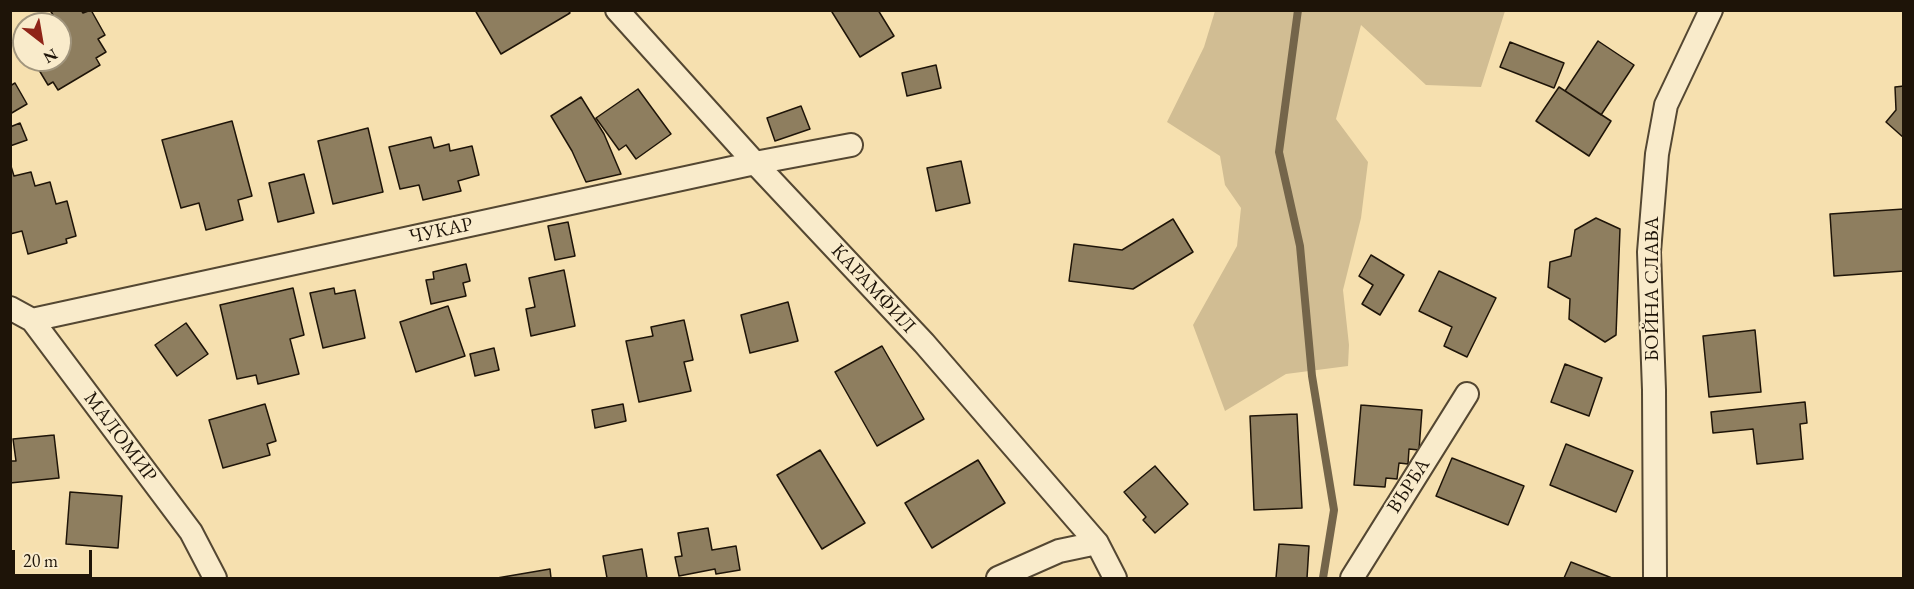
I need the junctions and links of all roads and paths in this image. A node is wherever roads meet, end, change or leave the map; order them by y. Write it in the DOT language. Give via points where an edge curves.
graph roads {
  1 [pos="618,10"];
  2 [pos="1710,10"];
  3 [pos="851,145"];
  4 [pos="754,163"];
  5 [pos="10,308"];
  6 [pos="32,320"];
  7 [pos="1467,394"];
  8 [pos="1097,543"];
  9 [pos="215,579"];
  10 [pos="998,579"];
  11 [pos="1115,579"];
  12 [pos="1352,579"];
  13 [pos="1655,579"];
  1 -- 4 [label="street, КАРАМФИЛ"];
  2 -- 13 [label="street, БОЙНА СЛАВА" via="1666,105 1657,154 1649,252"];
  3 -- 4 [label="street, ЧУКАР"];
  4 -- 6 [label="street, ЧУКАР"];
  4 -- 8 [label="street, КАРАМФИЛ" via="924,343"];
  5 -- 6 [label="street, МАЛОМИР"];
  6 -- 9 [label="street, МАЛОМИР" via="190,531"];
  7 -- 12 [label="street, ВЪРБА"];
  8 -- 10 [label="street" via="1059,551"];
  8 -- 11 [label="street, КАРАМФИЛ"];
}
